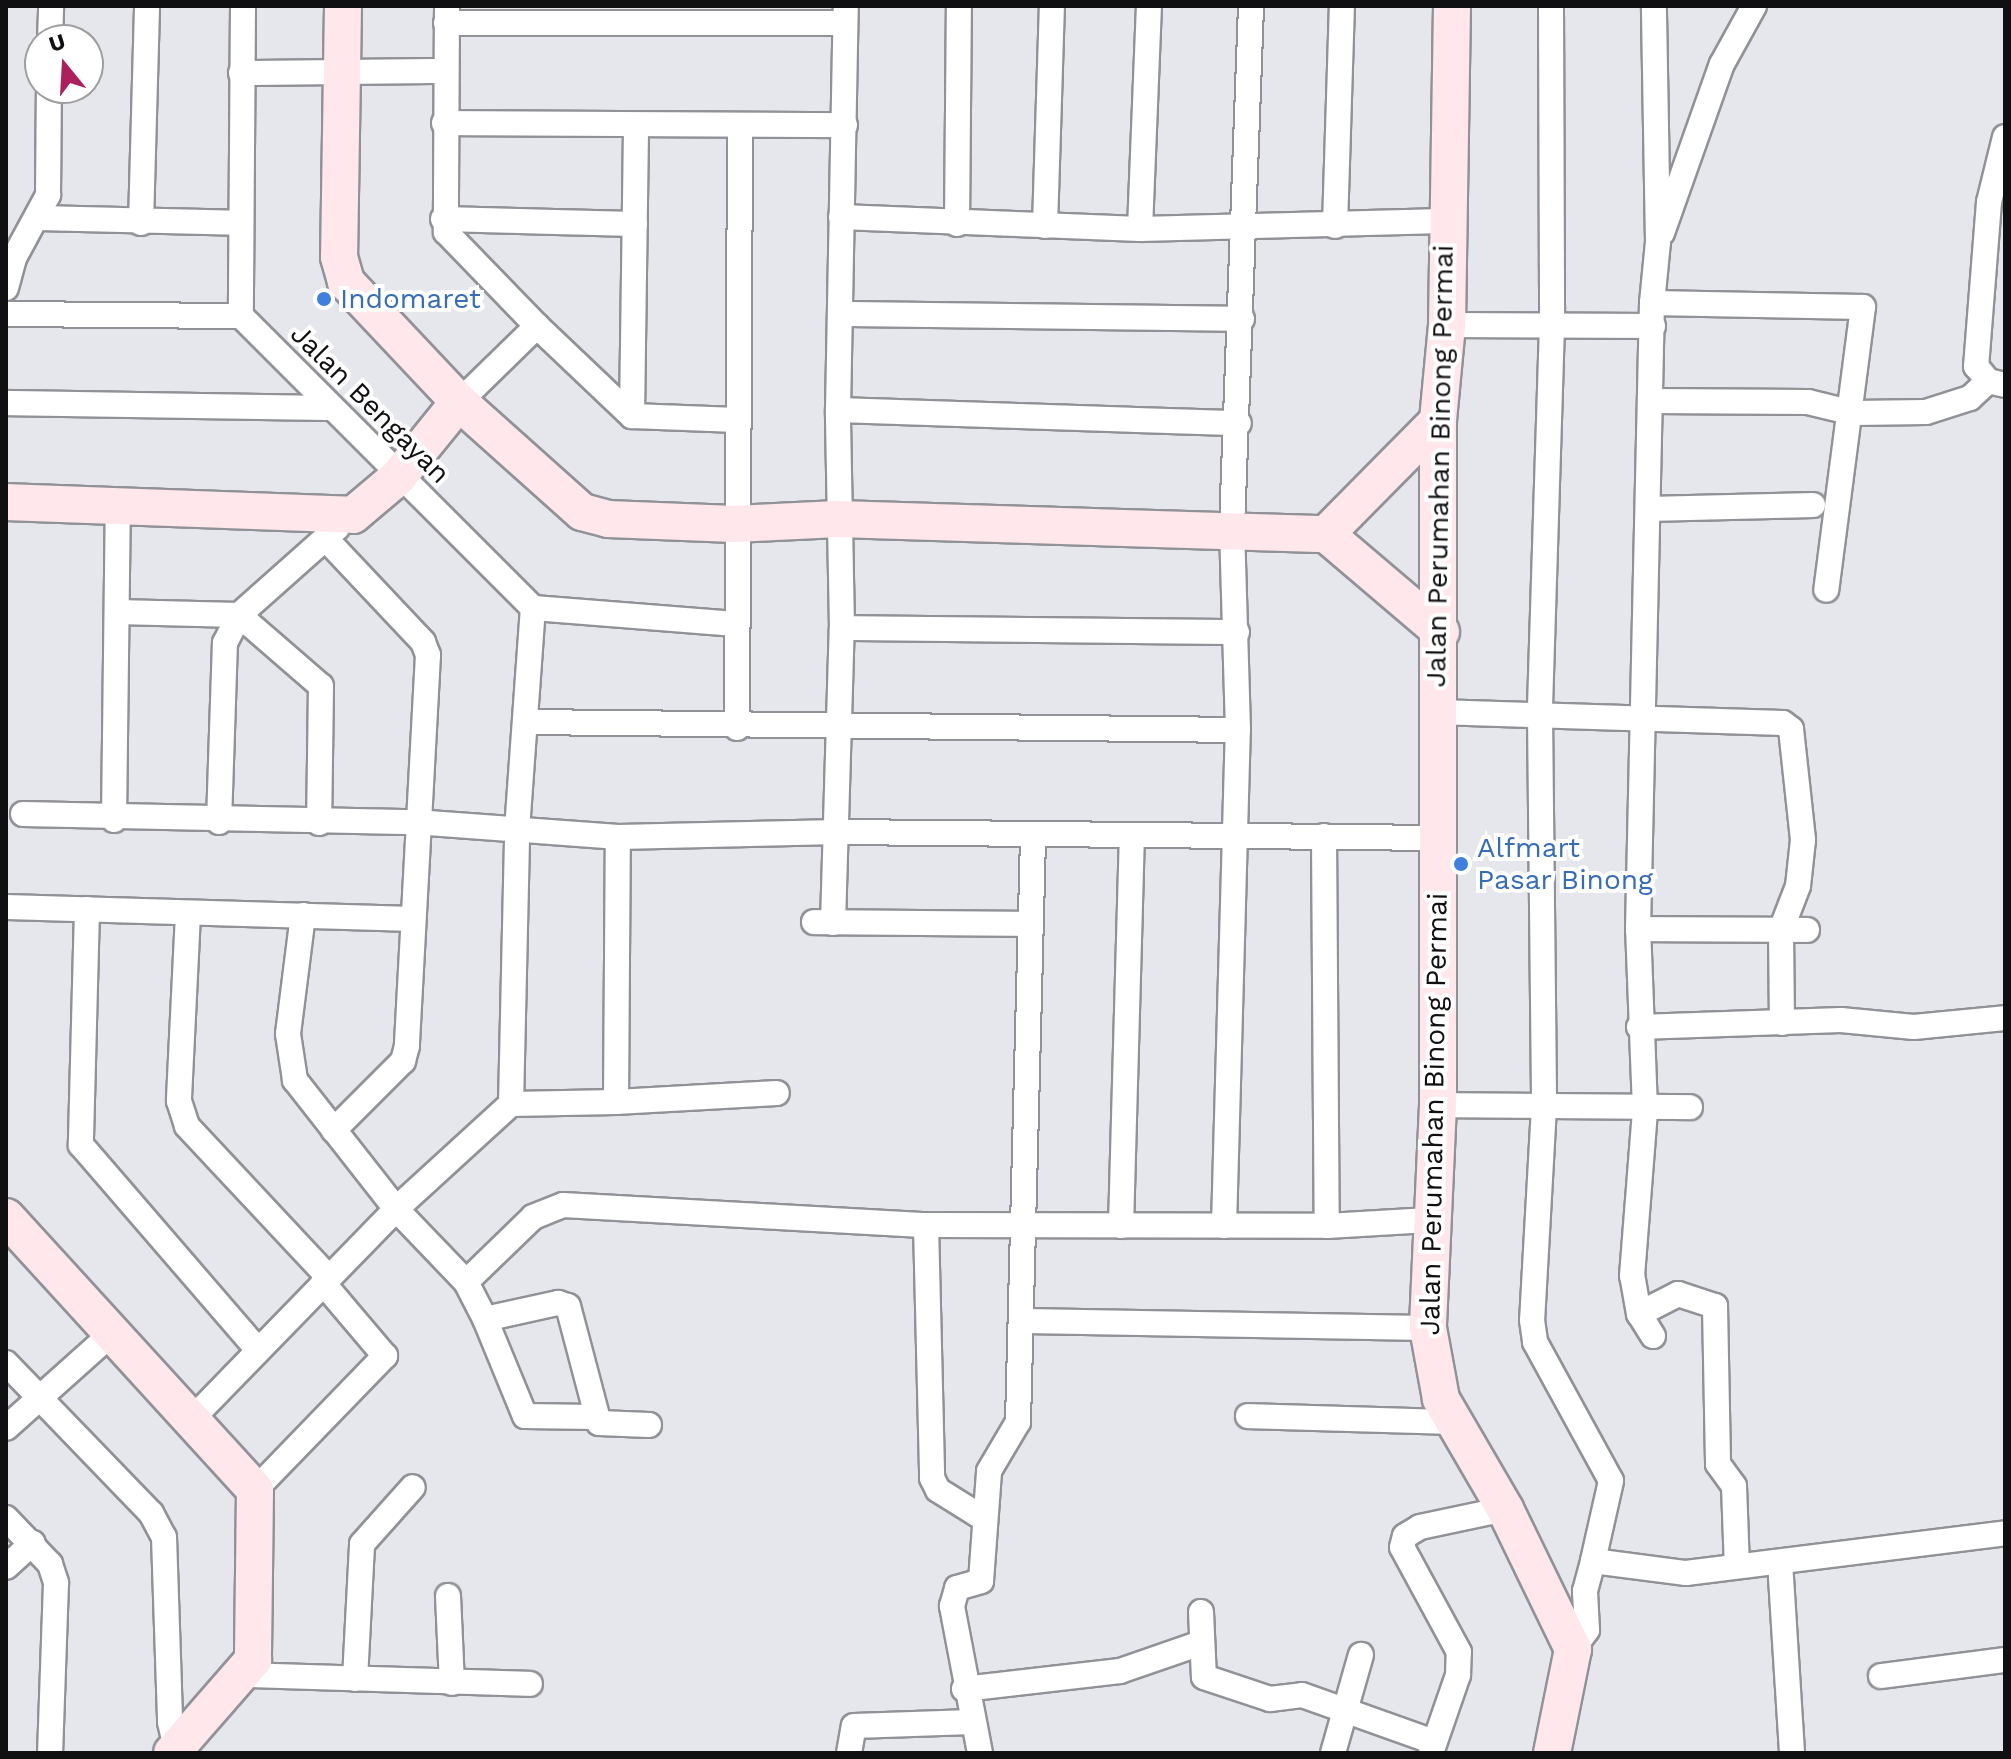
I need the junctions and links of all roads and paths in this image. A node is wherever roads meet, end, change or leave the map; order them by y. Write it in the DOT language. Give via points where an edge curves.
graph roads {
  1 [pos="147,6"];
  2 [pos="243,6"];
  3 [pos="343,6"];
  4 [pos="959,6"];
  5 [pos="1052,6"];
  6 [pos="1149,6"];
  7 [pos="1251,6"];
  8 [pos="1342,6"];
  9 [pos="1452,6"];
  10 [pos="1551,6"];
  11 [pos="1654,6"];
  12 [pos="1754,6"];
  13 [pos="554,12"];
  14 [pos="651,12"];
  15 [pos="446,14"];
  16 [pos="753,14"];
  17 [pos="846,14"];
  18 [pos="341,69"];
  19 [pos="444,71"];
  20 [pos="241,73"];
  21 [pos="49,104"];
  22 [pos="444,123"];
  23 [pos="636,125"];
  24 [pos="845,125"];
  25 [pos="740,126"];
  26 [pos="2005,137"];
  27 [pos="841,217"];
  28 [pos="38,218"];
  29 [pos="443,219"];
  30 [pos="1444,221"];
  31 [pos="141,223"];
  32 [pos="237,223"];
  33 [pos="635,224"];
  34 [pos="957,224"];
  35 [pos="1045,226"];
  36 [pos="1335,226"];
  37 [pos="1245,227"];
  38 [pos="1140,229"];
  39 [pos="1658,242"];
  40 [pos="6,288"];
  41 [pos="6,314"];
  42 [pos="840,314"];
  43 [pos="1652,315"];
  44 [pos="241,316"];
  45 [pos="1242,319"];
  46 [pos="1447,325"];
  47 [pos="1552,325"];
  48 [pos="537,326"];
  49 [pos="1997,383"];
  50 [pos="1652,401"];
  51 [pos="459,402"];
  52 [pos="6,403"];
  53 [pos="330,408"];
  54 [pos="838,410"];
  55 [pos="1853,413"];
  56 [pos="632,416"];
  57 [pos="737,420"];
  58 [pos="1438,421"];
  59 [pos="1239,423"];
  60 [pos="398,477"];
  61 [pos="6,502"];
  62 [pos="1813,505"];
  63 [pos="1649,509"];
  64 [pos="118,511"];
  65 [pos="353,515"];
  66 [pos="838,519"];
  67 [pos="734,524"];
  68 [pos="1232,527"];
  69 [pos="1326,534"];
  70 [pos="325,538"];
  71 [pos="1826,590"];
  72 [pos="533,608"];
  73 [pos="117,612"];
  74 [pos="239,615"];
  75 [pos="736,624"];
  76 [pos="842,628"];
  77 [pos="1237,632"];
  78 [pos="1441,632"];
  79 [pos="1436,712"];
  80 [pos="1540,714"];
  81 [pos="1644,717"];
  82 [pos="526,722"];
  83 [pos="737,728"];
  84 [pos="839,729"];
  85 [pos="1238,730"];
  86 [pos="23,814"];
  87 [pos="114,820"];
  88 [pos="219,822"];
  89 [pos="415,822"];
  90 [pos="319,823"];
  91 [pos="517,830"];
  92 [pos="838,832"];
  93 [pos="1235,835"];
  94 [pos="1324,836"];
  95 [pos="618,837"];
  96 [pos="1033,837"];
  97 [pos="1132,837"];
  98 [pos="1437,838"];
  99 [pos="6,907"];
  100 [pos="87,909"];
  101 [pos="188,914"];
  102 [pos="303,915"];
  103 [pos="410,919"];
  104 [pos="1028,924"];
  105 [pos="1638,929"];
  106 [pos="1781,930"];
  107 [pos="1807,930"];
  108 [pos="2005,1018"];
  109 [pos="1782,1023"];
  110 [pos="1639,1027"];
  111 [pos="777,1093"];
  112 [pos="616,1102"];
  113 [pos="511,1104"];
  114 [pos="1438,1105"];
  115 [pos="1544,1107"];
  116 [pos="1690,1107"];
  117 [pos="1645,1109"];
  118 [pos="334,1130"];
  119 [pos="396,1209"];
  120 [pos="6,1217"];
  121 [pos="1429,1220"];
  122 [pos="926,1225"];
  123 [pos="1025,1226"];
  124 [pos="1121,1226"];
  125 [pos="1224,1226"];
  126 [pos="1327,1226"];
  127 [pos="326,1280"];
  128 [pos="466,1282"];
  129 [pos="1639,1314"];
  130 [pos="485,1319"];
  131 [pos="1023,1321"];
  132 [pos="1428,1328"];
  133 [pos="109,1336"];
  134 [pos="1653,1336"];
  135 [pos="258,1350"];
  136 [pos="6,1363"];
  137 [pos="39,1397"];
  138 [pos="1248,1416"];
  139 [pos="595,1417"];
  140 [pos="190,1421"];
  141 [pos="1451,1422"];
  142 [pos="649,1425"];
  143 [pos="6,1428"];
  144 [pos="413,1487"];
  145 [pos="255,1490"];
  146 [pos="1505,1509"];
  147 [pos="6,1518"];
  148 [pos="983,1518"];
  149 [pos="2005,1533"];
  150 [pos="33,1543"];
  151 [pos="2005,1548"];
  152 [pos="1593,1561"];
  153 [pos="1780,1562"];
  154 [pos="1876,1563"];
  155 [pos="1737,1566"];
  156 [pos="6,1567"];
  157 [pos="448,1596"];
  158 [pos="1201,1612"];
  159 [pos="1198,1644"];
  160 [pos="1573,1649"];
  161 [pos="1361,1655"];
  162 [pos="2005,1660"];
  163 [pos="246,1675"];
  164 [pos="1881,1676"];
  165 [pos="355,1679"];
  166 [pos="452,1683"];
  167 [pos="530,1684"];
  168 [pos="964,1689"];
  169 [pos="1344,1709"];
  170 [pos="972,1722"];
  171 [pos="1433,1748"];
  172 [pos="174,1750"];
  173 [pos="50,1753"];
  174 [pos="849,1753"];
  175 [pos="980,1753"];
  176 [pos="1333,1753"];
  177 [pos="1552,1753"];
  178 [pos="1792,1753"];
  1 -- 31 [label="street"];
  2 -- 20 [label="street"];
  3 -- 18 [label="street"];
  4 -- 34 [label="street"];
  5 -- 35 [label="street"];
  6 -- 38 [label="street"];
  7 -- 37 [label="street"];
  8 -- 36 [label="street"];
  9 -- 30 [label="street, Jalan Perumahan Binong Permai"];
  10 -- 47 [label="street"];
  11 -- 39 [label="street"];
  12 -- 39 [label="street" via="1722,64"];
  13 -- 14 [label="street"];
  13 -- 15 [label="street"];
  14 -- 16 [label="street"];
  15 -- 19 [label="street"];
  16 -- 17 [label="street"];
  17 -- 24 [label="street"];
  18 -- 19 [label="street"];
  18 -- 20 [label="street"];
  18 -- 51 [label="street" via="341,270"];
  19 -- 22 [label="street"];
  20 -- 32 [label="street"];
  21 -- 28 [label="street" via="48,195"];
  22 -- 23 [label="street"];
  22 -- 29 [label="street"];
  23 -- 25 [label="street"];
  23 -- 33 [label="street"];
  24 -- 25 [label="street"];
  24 -- 27 [label="street"];
  25 -- 57 [label="street"];
  26 -- 49 [label="street" via="1981,275 1976,366"];
  27 -- 34 [label="street"];
  27 -- 42 [label="street"];
  28 -- 31 [label="street"];
  28 -- 40 [label="street" via="14,258"];
  29 -- 33 [label="street"];
  29 -- 48 [label="street" via="456,244"];
  30 -- 36 [label="street"];
  30 -- 46 [label="street, Jalan Perumahan Binong Permai"];
  31 -- 32 [label="street"];
  32 -- 44 [label="street"];
  33 -- 56 [label="street"];
  34 -- 35 [label="street"];
  35 -- 38 [label="street"];
  36 -- 37 [label="street"];
  37 -- 38 [label="street"];
  37 -- 45 [label="street"];
  39 -- 43 [label="street"];
  41 -- 44 [label="street"];
  42 -- 45 [label="street"];
  42 -- 54 [label="street"];
  43 -- 47 [label="street"];
  43 -- 50 [label="street"];
  43 -- 55 [label="street" via="1863,307"];
  44 -- 53 [label="street, Jalan Bengayan"];
  45 -- 59 [label="street"];
  46 -- 47 [label="street"];
  46 -- 58 [label="street, Jalan Perumahan Binong Permai"];
  47 -- 80 [label="street"];
  48 -- 51 [label="street"];
  48 -- 56 [label="street"];
  49 -- 55 [label="street" via="1926,412"];
  50 -- 55 [label="street" via="1808,402"];
  50 -- 63 [label="street"];
  51 -- 60 [label="street"];
  51 -- 67 [label="street" via="582,512 608,519"];
  52 -- 53 [label="street"];
  53 -- 60 [label="street, Jalan Bengayan"];
  54 -- 59 [label="street"];
  54 -- 66 [label="street"];
  55 -- 71 [label="street"];
  56 -- 57 [label="street"];
  57 -- 67 [label="street"];
  58 -- 69 [label="street"];
  58 -- 78 [label="street, Jalan Perumahan Binong Permai"];
  59 -- 68 [label="street"];
  60 -- 65 [label="street"];
  60 -- 72 [label="street, Jalan Bengayan"];
  61 -- 64 [label="street"];
  62 -- 63 [label="street"];
  63 -- 81 [label="street"];
  64 -- 65 [label="street"];
  64 -- 73 [label="street"];
  65 -- 70 [label="street"];
  66 -- 67 [label="street"];
  66 -- 68 [label="street"];
  66 -- 76 [label="street"];
  67 -- 75 [label="street"];
  68 -- 69 [label="street"];
  68 -- 77 [label="street"];
  69 -- 78 [label="street"];
  70 -- 74 [label="street"];
  70 -- 89 [label="street" via="427,648"];
  72 -- 75 [label="street"];
  72 -- 82 [label="street"];
  73 -- 74 [label="street"];
  73 -- 87 [label="street"];
  74 -- 88 [label="street" via="221,661"];
  74 -- 90 [label="street" via="321,686"];
  75 -- 83 [label="street"];
  76 -- 77 [label="street"];
  76 -- 84 [label="street"];
  77 -- 85 [label="street"];
  78 -- 79 [label="street, Jalan Perumahan Binong Permai"];
  79 -- 80 [label="street"];
  79 -- 98 [label="street, Jalan Perumahan Binong Permai"];
  80 -- 81 [label="street"];
  80 -- 115 [label="street"];
  81 -- 105 [label="street"];
  81 -- 106 [label="street" via="1783,723 1791,729 1802,850 1798,886"];
  82 -- 83 [label="street"];
  82 -- 91 [label="street"];
  83 -- 84 [label="street"];
  84 -- 85 [label="street"];
  84 -- 92 [label="street"];
  85 -- 93 [label="street"];
  86 -- 87 [label="street"];
  87 -- 88 [label="street"];
  88 -- 90 [label="street"];
  89 -- 90 [label="street"];
  89 -- 91 [label="street"];
  89 -- 103 [label="street"];
  91 -- 95 [label="street"];
  91 -- 113 [label="street"];
  92 -- 95 [label="street"];
  92 -- 96 [label="street"];
  92 -- 104 [label="street" via="823,922"];
  93 -- 94 [label="street"];
  93 -- 97 [label="street"];
  93 -- 125 [label="street"];
  94 -- 98 [label="street"];
  94 -- 126 [label="street"];
  95 -- 112 [label="street"];
  96 -- 97 [label="street"];
  96 -- 104 [label="street"];
  97 -- 124 [label="street"];
  98 -- 114 [label="street, Jalan Perumahan Binong Permai"];
  99 -- 100 [label="street"];
  100 -- 101 [label="street"];
  100 -- 135 [label="street" via="81,1145"];
  101 -- 102 [label="street"];
  101 -- 127 [label="street" via="179,1101 187,1126"];
  102 -- 103 [label="street"];
  102 -- 118 [label="street" via="289,1058 295,1080"];
  103 -- 118 [label="street" via="410,1025 403,1061"];
  104 -- 123 [label="street"];
  105 -- 106 [label="street"];
  105 -- 110 [label="street"];
  106 -- 107 [label="street"];
  106 -- 109 [label="street"];
  108 -- 109 [label="street" via="1914,1027 1841,1020"];
  109 -- 110 [label="street"];
  110 -- 117 [label="street"];
  111 -- 112 [label="street"];
  112 -- 113 [label="street"];
  113 -- 119 [label="street"];
  114 -- 115 [label="street"];
  114 -- 121 [label="street, Jalan Perumahan Binong Permai"];
  115 -- 117 [label="street"];
  115 -- 152 [label="street" via="1532,1320 1535,1342 1612,1487"];
  116 -- 117 [label="street"];
  117 -- 129 [label="street" via="1632,1276"];
  118 -- 119 [label="street"];
  119 -- 127 [label="street"];
  119 -- 128 [label="street"];
  120 -- 133 [label="street"];
  121 -- 126 [label="street"];
  121 -- 132 [label="street, Jalan Perumahan Binong Permai"];
  122 -- 123 [label="street"];
  122 -- 128 [label="street" via="563,1205 533,1217"];
  122 -- 148 [label="street" via="932,1478 938,1490"];
  123 -- 124 [label="street"];
  123 -- 131 [label="street"];
  124 -- 125 [label="street"];
  125 -- 126 [label="street"];
  127 -- 135 [label="street"];
  127 -- 145 [label="street" via="385,1356"];
  128 -- 130 [label="street"];
  129 -- 134 [label="street"];
  129 -- 155 [label="street" via="1678,1294 1715,1306 1718,1464 1734,1486"];
  130 -- 139 [label="street" via="525,1416"];
  130 -- 139 [label="street" via="568,1306"];
  131 -- 132 [label="street"];
  131 -- 148 [label="street" via="1018,1422 989,1471"];
  132 -- 141 [label="street, Jalan Perumahan Binong Permai" via="1434,1373"];
  133 -- 137 [label="street"];
  133 -- 140 [label="street"];
  135 -- 140 [label="street"];
  136 -- 137 [label="street"];
  137 -- 143 [label="street"];
  137 -- 172 [label="street" via="151,1513 164,1537"];
  138 -- 141 [label="street"];
  139 -- 142 [label="street" via="604,1425"];
  140 -- 145 [label="street"];
  141 -- 146 [label="street, Jalan Perumahan Binong Permai"];
  144 -- 165 [label="street" via="362,1544"];
  145 -- 163 [label="street" via="256,1647"];
  146 -- 160 [label="street, Jalan Perumahan Binong Permai"];
  146 -- 171 [label="street" via="1420,1527 1402,1547 1459,1652 1458,1675"];
  147 -- 150 [label="street"];
  148 -- 168 [label="street" via="981,1581 957,1588 952,1606"];
  149 -- 153 [label="street"];
  150 -- 156 [label="street"];
  150 -- 173 [label="street" via="50,1564 56,1583"];
  151 -- 154 [label="street"];
  152 -- 155 [label="street" via="1686,1573"];
  152 -- 160 [label="street" via="1585,1591 1587,1630"];
  153 -- 155 [label="street"];
  153 -- 178 [label="street"];
  157 -- 166 [label="street"];
  158 -- 159 [label="street"];
  159 -- 168 [label="street" via="1120,1671"];
  159 -- 169 [label="street" via="1204,1677 1270,1699 1302,1695"];
  160 -- 177 [label="street"];
  161 -- 169 [label="street"];
  162 -- 164 [label="street"];
  163 -- 165 [label="street"];
  163 -- 172 [label="street"];
  165 -- 166 [label="street"];
  166 -- 167 [label="street"];
  168 -- 170 [label="street"];
  169 -- 171 [label="street"];
  169 -- 176 [label="street"];
  170 -- 174 [label="street" via="854,1726"];
  170 -- 175 [label="street"];
}
